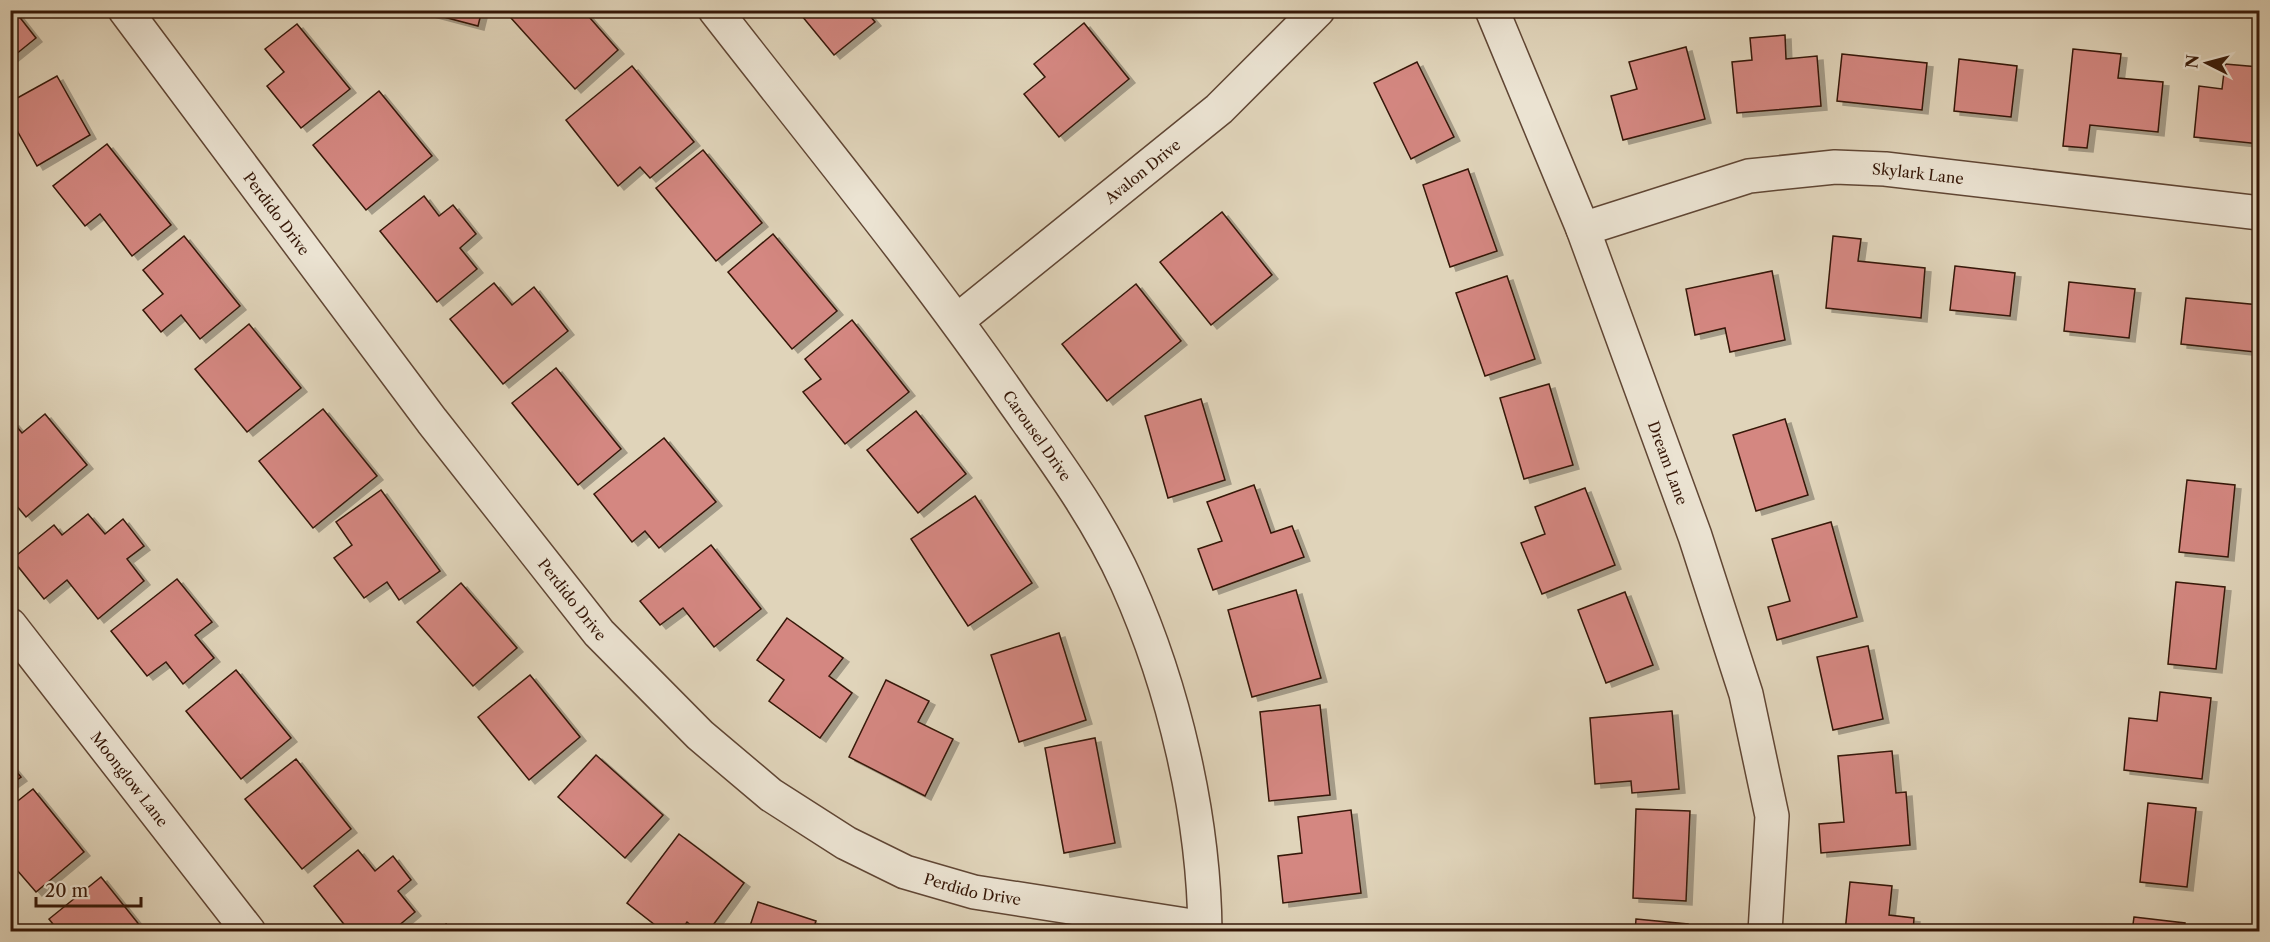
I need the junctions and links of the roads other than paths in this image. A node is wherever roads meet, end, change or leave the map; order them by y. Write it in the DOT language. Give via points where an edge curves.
graph roads {
  1 [pos="125,10"];
  2 [pos="715,10"];
  3 [pos="1317,10"];
  4 [pos="1492,10"];
  5 [pos="2259,213"];
  6 [pos="1583,229"];
  7 [pos="958,320"];
  8 [pos="10,625"];
  9 [pos="1205,930"];
  10 [pos="249,932"];
  11 [pos="1765,932"];
  1 -- 9 [label="street, Perdido Drive" via="432,421 600,633 700,735 771,795 846,843 905,872 974,892"];
  2 -- 7 [label="street, Carousel Drive"];
  3 -- 7 [label="street, Avalon Drive" via="1219,109"];
  4 -- 6 [label="street, Dream Lane"];
  5 -- 6 [label="street, Skylark Lane" via="1885,169 1835,167 1749,176"];
  6 -- 11 [label="street, Dream Lane" via="1695,536 1746,694 1772,816"];
  7 -- 9 [label="street, Carousel Drive" via="1084,502 1127,583 1184,749"];
  8 -- 10 [label="street, Moonglow Lane"];
}
